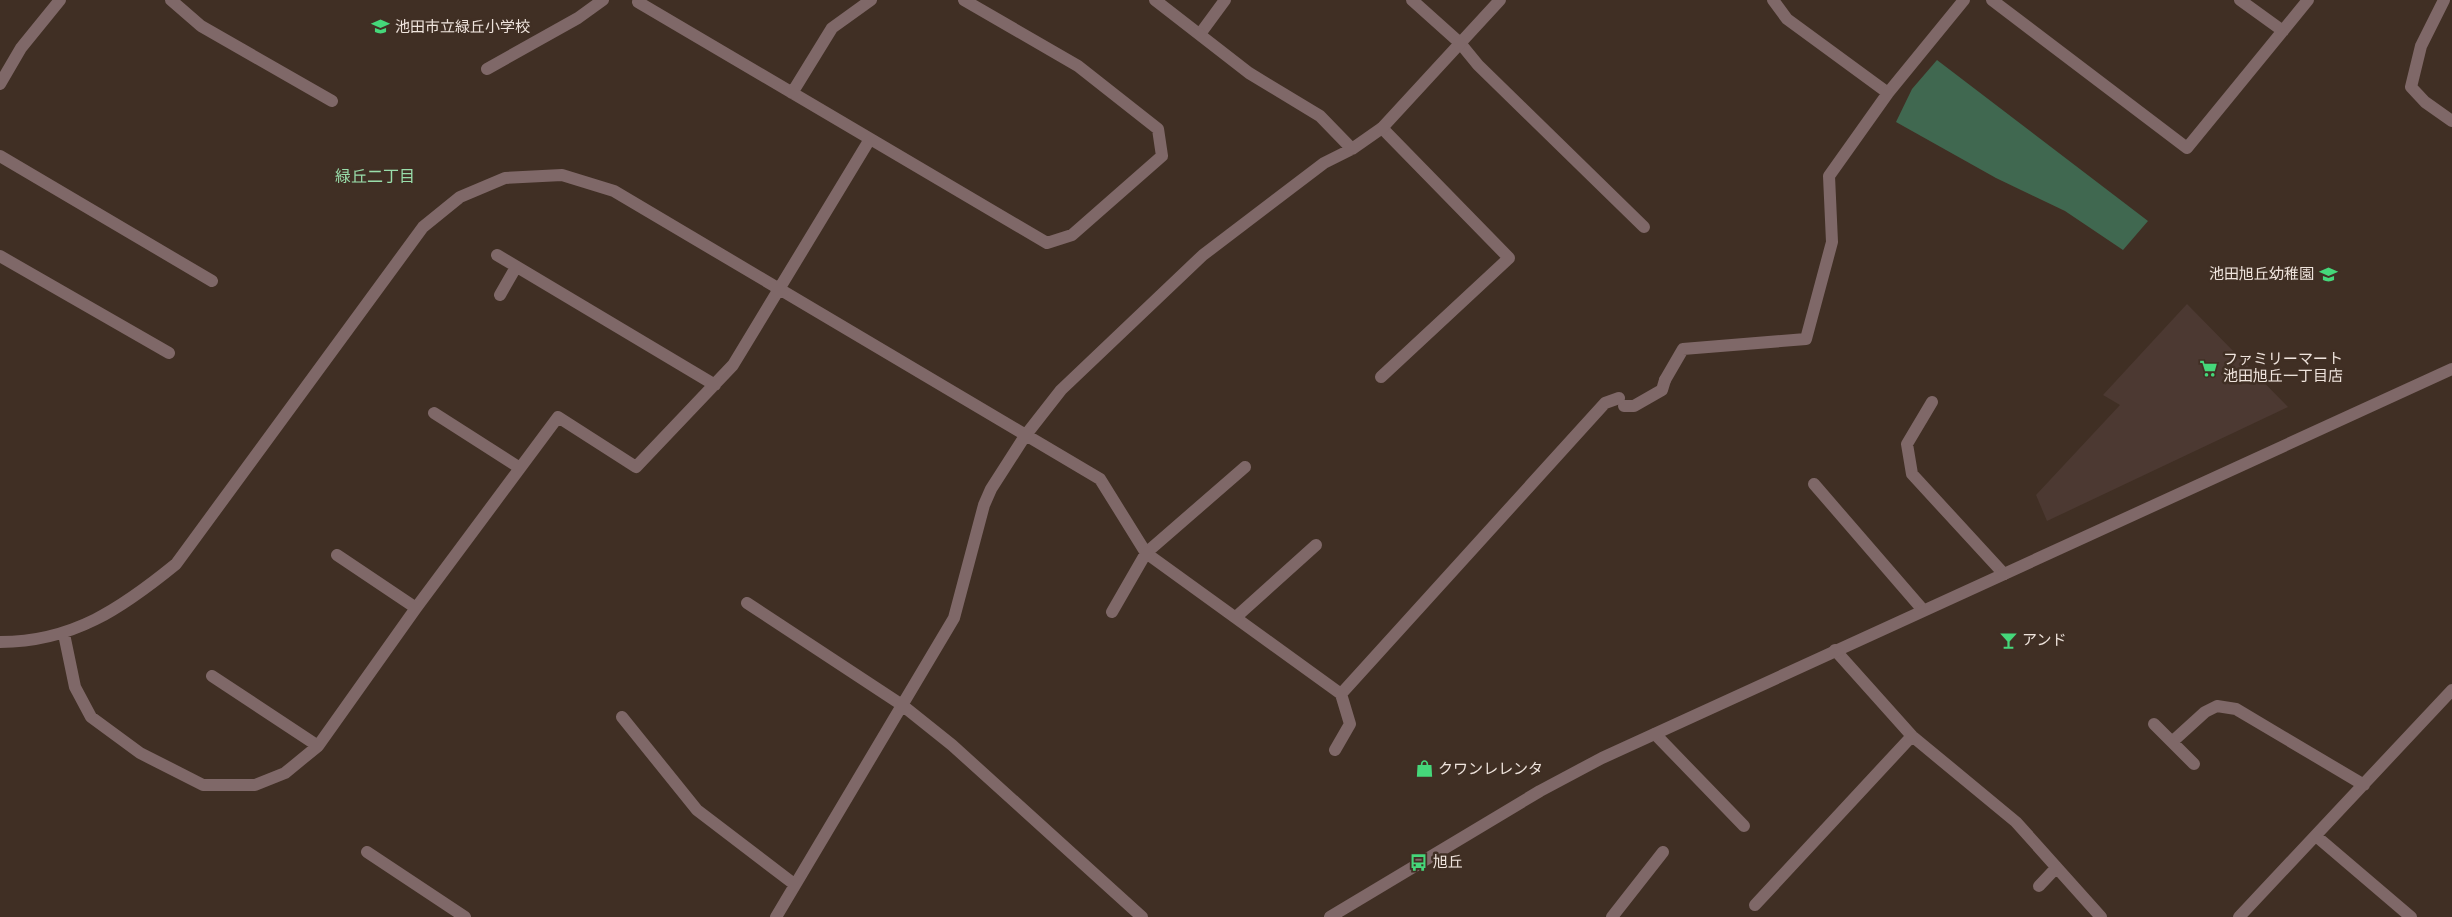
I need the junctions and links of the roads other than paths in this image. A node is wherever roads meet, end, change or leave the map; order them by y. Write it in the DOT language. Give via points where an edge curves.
graph roads {
  1 [pos="60,0"];
  2 [pos="171,0"];
  3 [pos="603,0"];
  4 [pos="870,0"];
  5 [pos="964,0"];
  6 [pos="1155,0"];
  7 [pos="1225,0"];
  8 [pos="1412,0"];
  9 [pos="1500,0"];
  10 [pos="1773,0"];
  11 [pos="1964,0"];
  12 [pos="1992,0"];
  13 [pos="2240,0"];
  14 [pos="2308,0"];
  15 [pos="2444,0"];
  16 [pos="638,2"];
  17 [pos="2283,31"];
  18 [pos="1200,34"];
  19 [pos="1460,42"];
  20 [pos="487,69"];
  21 [pos="0,84"];
  22 [pos="792,93"];
  23 [pos="1888,93"];
  24 [pos="332,101"];
  25 [pos="2452,120"];
  26 [pos="1382,128"];
  27 [pos="870,139"];
  28 [pos="1352,149"];
  29 [pos="0,156"];
  30 [pos="1644,227"];
  31 [pos="497,255"];
  32 [pos="0,256"];
  33 [pos="516,267"];
  34 [pos="212,281"];
  35 [pos="779,290"];
  36 [pos="500,294"];
  37 [pos="169,353"];
  38 [pos="2452,369"];
  39 [pos="1381,377"];
  40 [pos="715,385"];
  41 [pos="1932,402"];
  42 [pos="434,413"];
  43 [pos="1025,436"];
  44 [pos="1246,467"];
  45 [pos="520,468"];
  46 [pos="1814,484"];
  47 [pos="1316,545"];
  48 [pos="1146,553"];
  49 [pos="338,555"];
  50 [pos="2004,574"];
  51 [pos="746,603"];
  52 [pos="416,608"];
  53 [pos="1923,610"];
  54 [pos="1112,612"];
  55 [pos="1236,617"];
  56 [pos="64,634"];
  57 [pos="0,642"];
  58 [pos="1835,650"];
  59 [pos="212,676"];
  60 [pos="2452,690"];
  61 [pos="1341,694"];
  62 [pos="902,705"];
  63 [pos="622,717"];
  64 [pos="2154,724"];
  65 [pos="1655,734"];
  66 [pos="1912,736"];
  67 [pos="2172,742"];
  68 [pos="318,746"];
  69 [pos="1335,750"];
  70 [pos="2194,764"];
  71 [pos="2364,785"];
  72 [pos="1744,826"];
  73 [pos="2316,836"];
  74 [pos="367,852"];
  75 [pos="1663,852"];
  76 [pos="2056,868"];
  77 [pos="794,884"];
  78 [pos="2039,886"];
  79 [pos="1754,905"];
  80 [pos="465,917"];
  81 [pos="776,917"];
  82 [pos="1142,917"];
  83 [pos="1330,917"];
  84 [pos="1612,917"];
  85 [pos="2101,917"];
  86 [pos="2239,917"];
  87 [pos="2411,917"];
  1 -- 21 [label="street" via="21,48"];
  2 -- 24 [label="street" via="201,26"];
  3 -- 20 [label="street" via="578,18"];
  4 -- 22 [label="street" via="832,28"];
  5 -- 27 [label="street" via="1078,66 1158,129 1162,156 1072,234 1047,243"];
  6 -- 18 [label="street"];
  7 -- 18 [label="street"];
  8 -- 19 [label="street"];
  9 -- 19 [label="street"];
  10 -- 23 [label="street" via="1787,19"];
  11 -- 23 [label="street"];
  12 -- 17 [label="street" via="2187,148"];
  13 -- 17 [label="street"];
  14 -- 17 [label="street"];
  15 -- 25 [label="street" via="2421,46 2411,87 2425,102"];
  16 -- 22 [label="street"];
  18 -- 28 [label="street" via="1249,73 1320,116"];
  19 -- 26 [label="street"];
  19 -- 30 [label="street" via="1478,65"];
  22 -- 27 [label="street"];
  23 -- 61 [label="street" via="1829,176 1832,242 1806,339 1683,349 1662,390 1634,406 1622,402 1605,403"];
  26 -- 28 [label="street"];
  26 -- 39 [label="street" via="1509,258"];
  27 -- 35 [label="street"];
  28 -- 43 [label="street" via="1324,163 1203,255 1061,390"];
  29 -- 34 [label="street"];
  31 -- 33 [label="street"];
  32 -- 37 [label="street"];
  33 -- 36 [label="street"];
  33 -- 40 [label="street"];
  35 -- 40 [label="street" via="734,366"];
  35 -- 43 [label="street"];
  35 -- 56 [label="street" via="614,191 562,175 505,178 460,197 422,227 176,564 137,596"];
  38 -- 50 [label="street"];
  40 -- 45 [label="street" via="636,467 558,418"];
  41 -- 50 [label="street" via="1907,444 1912,474"];
  42 -- 45 [label="street"];
  43 -- 48 [label="street" via="1100,479"];
  43 -- 62 [label="street" via="984,505 954,618"];
  44 -- 48 [label="street"];
  45 -- 52 [label="street"];
  46 -- 53 [label="street"];
  47 -- 55 [label="street"];
  48 -- 54 [label="street"];
  48 -- 55 [label="street"];
  49 -- 52 [label="street"];
  50 -- 53 [label="street"];
  51 -- 62 [label="street"];
  52 -- 68 [label="street"];
  53 -- 58 [label="street"];
  55 -- 61 [label="street"];
  56 -- 57 [label="street" via="25,642"];
  56 -- 68 [label="street" via="75,687 91,717 140,753 203,785 255,785 285,773"];
  58 -- 65 [label="street"];
  58 -- 66 [label="street"];
  59 -- 68 [label="street"];
  60 -- 71 [label="street"];
  61 -- 69 [label="street" via="1350,724"];
  62 -- 77 [label="street"];
  62 -- 82 [label="street" via="952,744"];
  63 -- 77 [label="street" via="697,810"];
  64 -- 67 [label="street"];
  65 -- 72 [label="street"];
  65 -- 83 [label="street" via="1540,791"];
  66 -- 76 [label="street" via="2016,822"];
  66 -- 79 [label="street"];
  67 -- 70 [label="street"];
  67 -- 71 [label="street" via="2205,712 2217,706 2236,709"];
  71 -- 73 [label="street"];
  73 -- 86 [label="street"];
  73 -- 87 [label="street"];
  74 -- 80 [label="street"];
  75 -- 84 [label="street"];
  76 -- 78 [label="street"];
  76 -- 85 [label="street"];
  77 -- 81 [label="street"];
}
